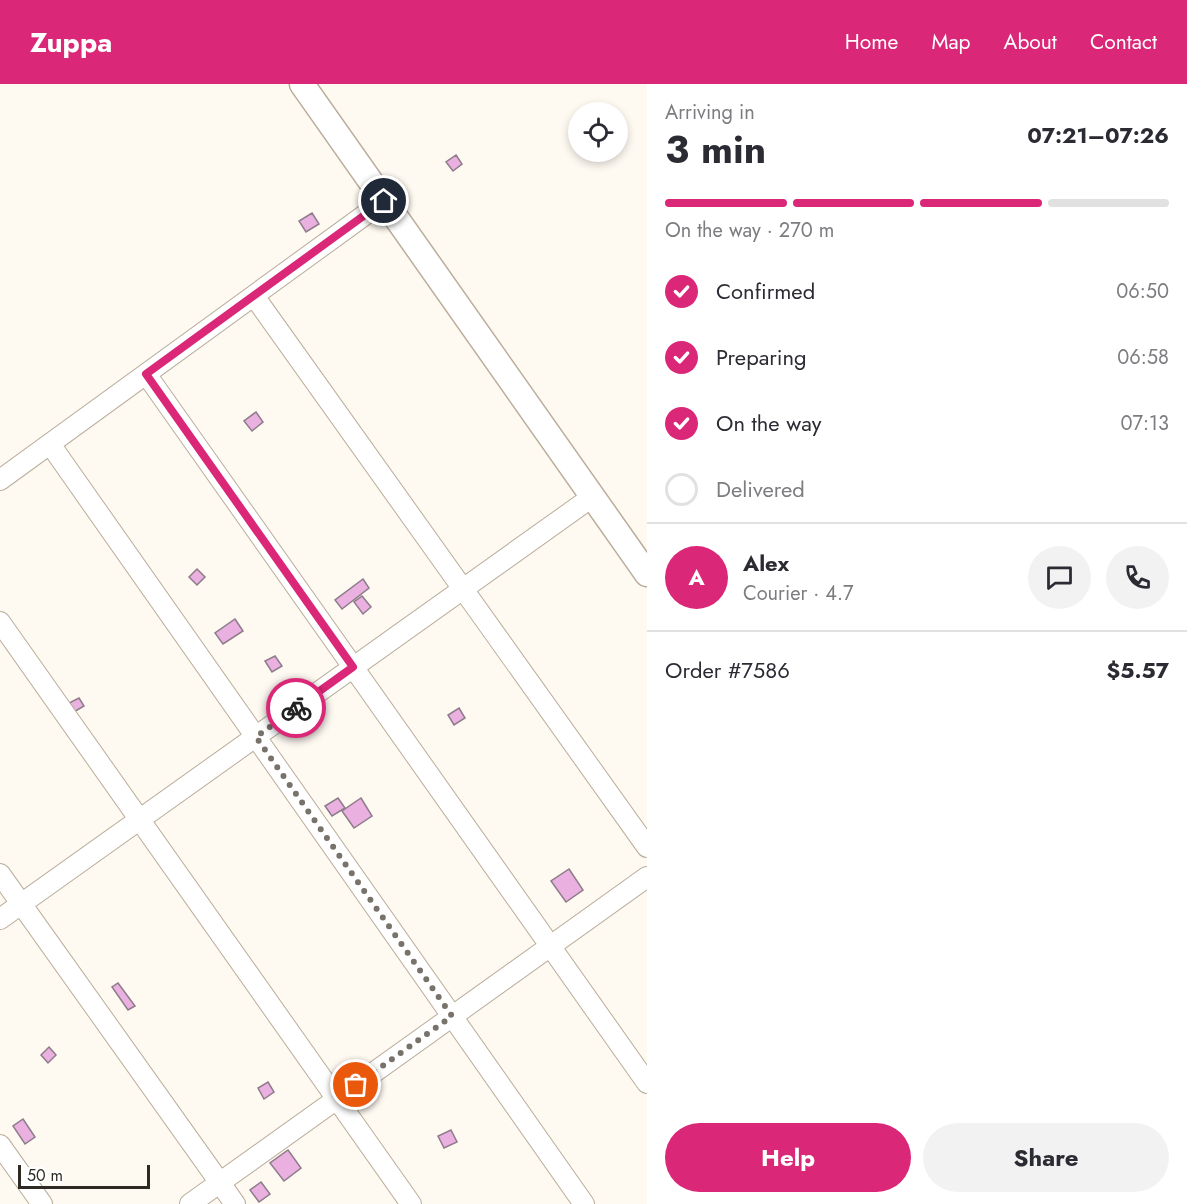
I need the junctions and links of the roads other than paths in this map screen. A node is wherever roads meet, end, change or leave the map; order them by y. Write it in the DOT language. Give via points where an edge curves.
graph roads {
  1 [pos="302,84"];
  2 [pos="384,201"];
  3 [pos="254,296"];
  4 [pos="146,374"];
  5 [pos="50,444"];
  6 [pos="0,480"];
  7 [pos="592,497"];
  8 [pos="647,574"];
  9 [pos="463,589"];
  10 [pos="0,622"];
  11 [pos="353,667"];
  12 [pos="256,737"];
  13 [pos="140,820"];
  14 [pos="647,847"];
  15 [pos="0,874"];
  16 [pos="647,877"];
  17 [pos="21,904"];
  18 [pos="0,919"];
  19 [pos="550,946"];
  20 [pos="452,1016"];
  21 [pos="647,1083"];
  22 [pos="337,1099"];
  23 [pos="0,1144"];
  24 [pos="220,1182"];
  25 [pos="42,1204"];
  26 [pos="190,1204"];
  27 [pos="236,1204"];
  28 [pos="411,1204"];
  29 [pos="584,1204"];
  1 -- 2 [label="street"];
  2 -- 3 [label="street"];
  2 -- 7 [label="street"];
  3 -- 4 [label="street"];
  3 -- 9 [label="street"];
  4 -- 5 [label="street"];
  4 -- 11 [label="street"];
  5 -- 6 [label="street"];
  5 -- 12 [label="street"];
  7 -- 8 [label="street"];
  7 -- 9 [label="street"];
  9 -- 11 [label="street"];
  9 -- 14 [label="street"];
  10 -- 13 [label="street"];
  11 -- 12 [label="street"];
  11 -- 19 [label="street"];
  12 -- 13 [label="street"];
  12 -- 20 [label="street"];
  13 -- 17 [label="street"];
  13 -- 22 [label="street"];
  15 -- 17 [label="street"];
  16 -- 19 [label="street"];
  17 -- 18 [label="street"];
  17 -- 24 [label="street"];
  19 -- 20 [label="street"];
  19 -- 21 [label="street"];
  20 -- 22 [label="street"];
  20 -- 29 [label="street"];
  22 -- 24 [label="street"];
  22 -- 28 [label="street"];
  23 -- 25 [label="street"];
  24 -- 26 [label="street"];
  24 -- 27 [label="street"];
}
